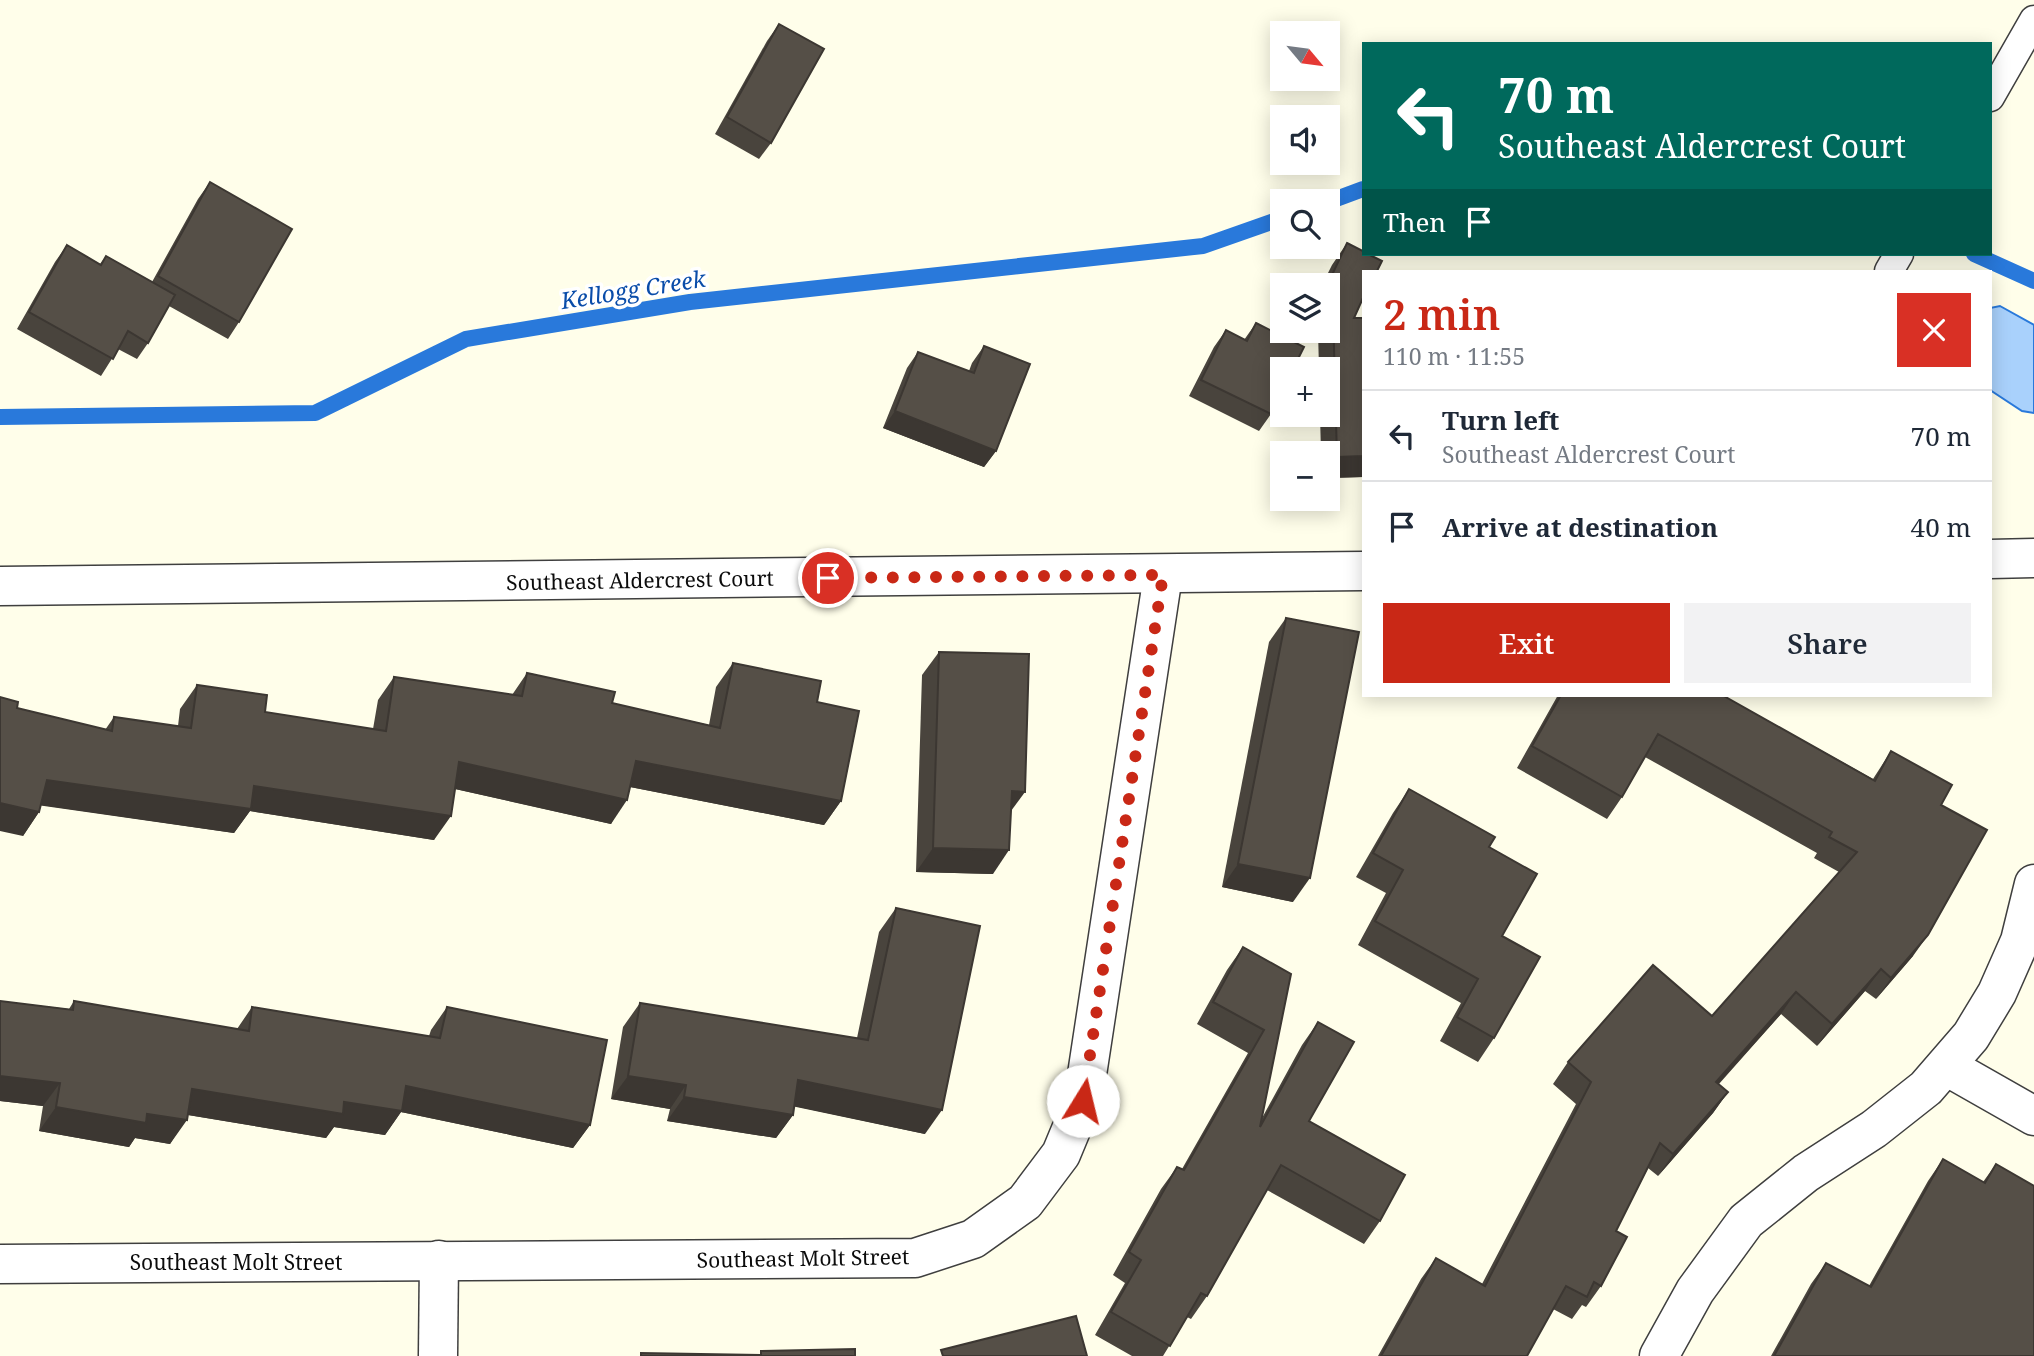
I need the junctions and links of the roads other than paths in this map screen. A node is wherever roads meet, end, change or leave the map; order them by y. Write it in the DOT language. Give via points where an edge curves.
graph roads {
  1 [pos="2034,20"];
  2 [pos="1992,94"];
  3 [pos="2034,558"];
  4 [pos="1992,559"];
  5 [pos="1362,571"];
  6 [pos="1163,575"];
  7 [pos="0,586"];
  8 [pos="2034,884"];
  9 [pos="1947,1066"];
  10 [pos="2034,1116"];
  11 [pos="439,1260"];
  12 [pos="0,1264"];
  13 [pos="438,1356"];
  14 [pos="1659,1356"];
  1 -- 2 [label="lane"];
  3 -- 4 [label="street"];
  5 -- 6 [label="street, Southeast Aldercrest Court"];
  6 -- 7 [label="street, Southeast Aldercrest Court"];
  6 -- 11 [label="street, Southeast Molt Street" via="1083,1101 1061,1154 1025,1202 973,1239 915,1258"];
  8 -- 9 [label="street" via="2020,940 1997,993"];
  9 -- 10 [label="street"];
  9 -- 14 [label="street" via="1874,1129 1806,1172 1746,1221 1695,1292"];
  11 -- 12 [label="street, Southeast Molt Street"];
  11 -- 13 [label="street"];
}
